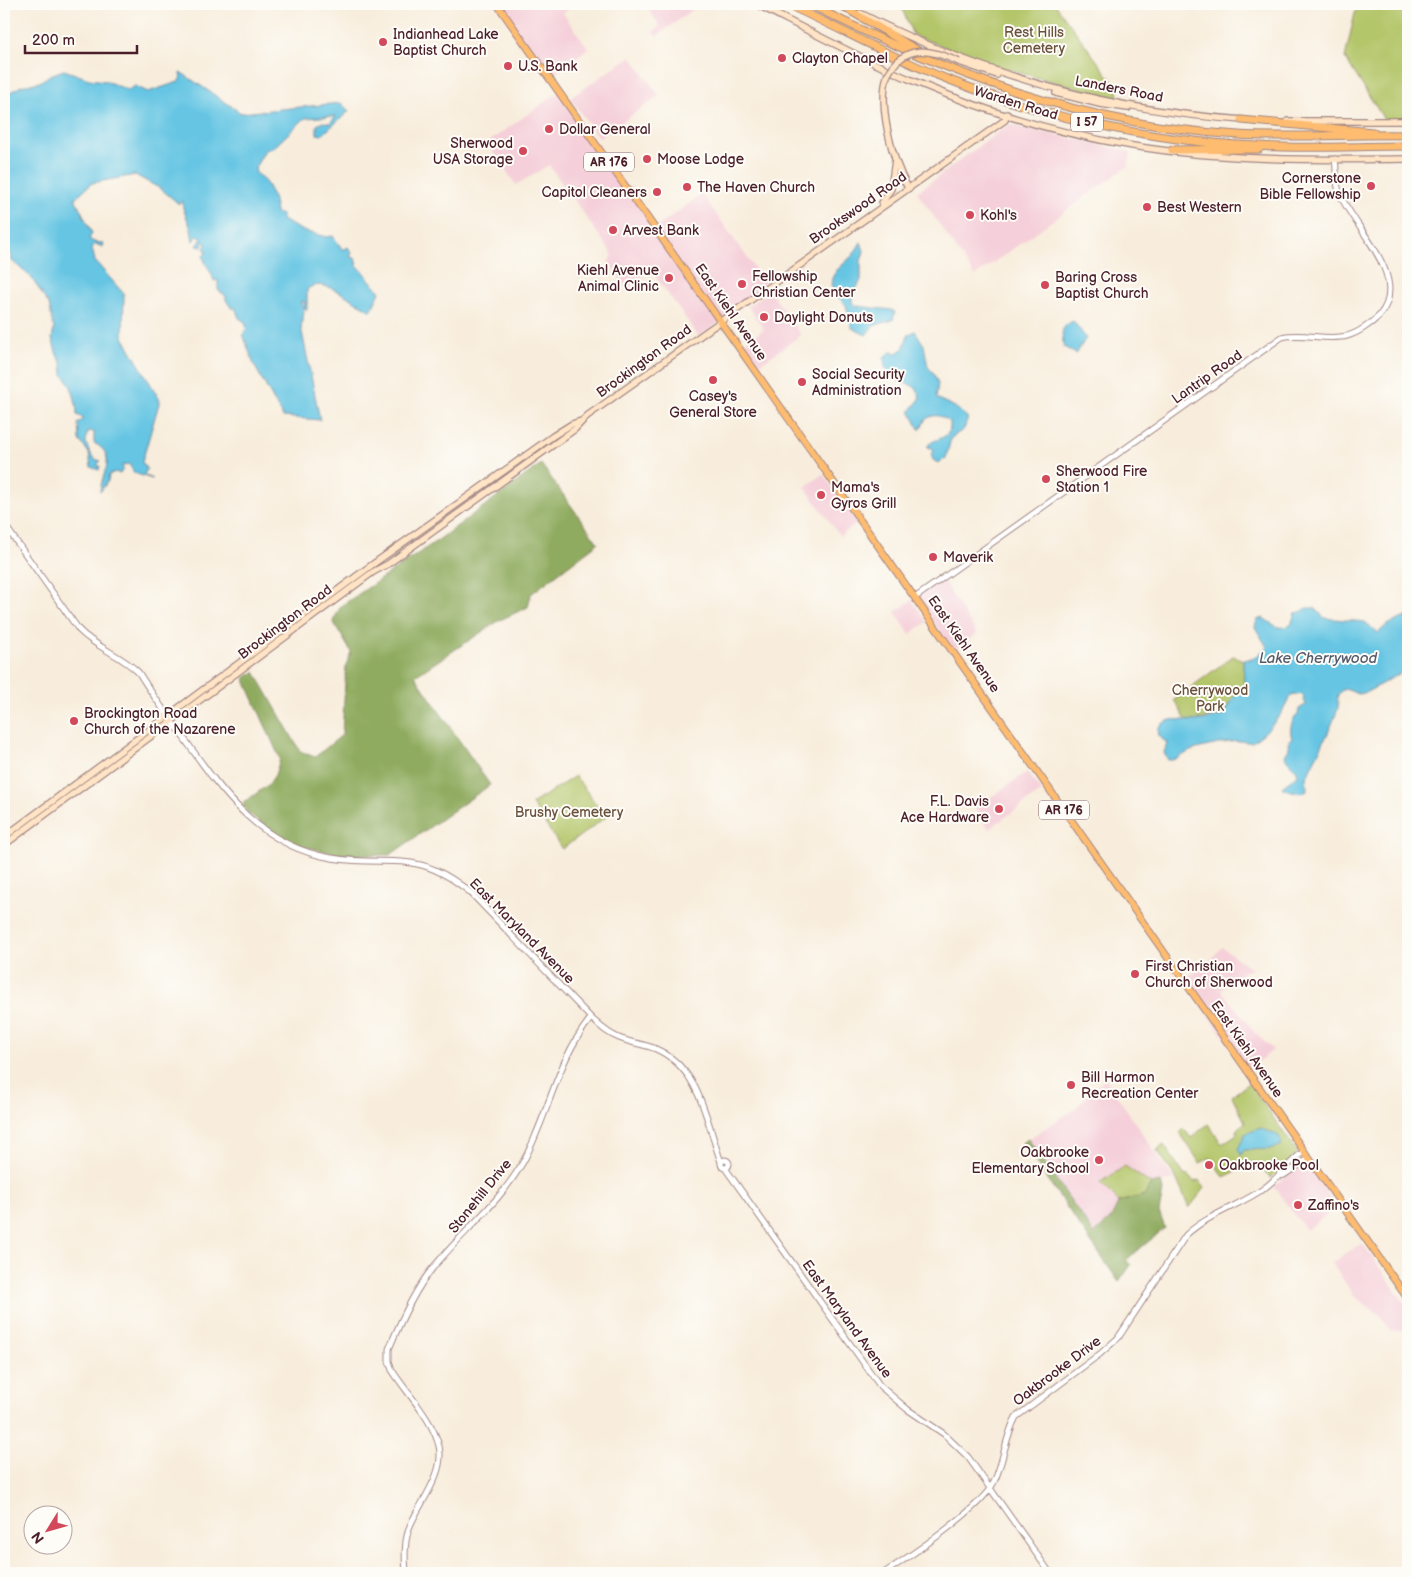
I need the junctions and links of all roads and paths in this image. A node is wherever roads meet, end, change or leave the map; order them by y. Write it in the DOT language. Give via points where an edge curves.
graph roads {
  1 [pos="497,4"];
  2 [pos="756,4"];
  3 [pos="786,4"];
  4 [pos="809,4"];
  5 [pos="841,4"];
  6 [pos="941,66"];
  7 [pos="1140,107"];
  8 [pos="1007,114"];
  9 [pos="1241,120"];
  10 [pos="1408,121"];
  11 [pos="1396,135"];
  12 [pos="1408,135"];
  13 [pos="1408,146"];
  14 [pos="1282,147"];
  15 [pos="1172,150"];
  16 [pos="895,157"];
  17 [pos="1408,159"];
  18 [pos="1335,160"];
  19 [pos="908,188"];
  20 [pos="874,212"];
  21 [pos="721,321"];
  22 [pos="4,524"];
  23 [pos="916,597"];
  24 [pos="170,718"];
  25 [pos="4,837"];
  26 [pos="4,845"];
  27 [pos="591,1018"];
  28 [pos="1303,1152"];
  29 [pos="1308,1159"];
  30 [pos="1280,1176"];
  31 [pos="1408,1299"];
  32 [pos="990,1489"];
  33 [pos="406,1573"];
  34 [pos="884,1573"];
  35 [pos="1050,1573"];
  1 -- 21 [label="main road, East Kiehl Avenue / AR 176"];
  2 -- 8 [label="main road, Warden Road" via="908,79"];
  3 -- 14 [label="highway, I 57" via="925,70 1034,108 1159,136"];
  4 -- 6 [label="highway, I 57"];
  5 -- 6 [label="highway"];
  5 -- 7 [label="main road, Landers Road" via="915,39 1007,74 1064,91"];
  6 -- 11 [label="highway, I 57" via="1042,101 1159,126 1276,136"];
  7 -- 9 [label="main road, Landers Road"];
  7 -- 16 [label="main road, bridge" via="1122,108 1076,99 939,53 914,51 897,62 887,76 883,98"];
  8 -- 15 [label="main road, Warden Road" via="1084,136"];
  8 -- 19 [label="main road, Brookswood Road" via="1005,120"];
  9 -- 10 [label="main road, Landers Road"];
  9 -- 11 [label="highway"];
  11 -- 12 [label="highway, I 57"];
  13 -- 14 [label="highway, I 57"];
  14 -- 15 [label="highway"];
  15 -- 18 [label="main road, Warden Road" via="1219,157"];
  16 -- 19 [label="main road"];
  16 -- 20 [label="main road" via="891,189"];
  17 -- 18 [label="main road, Warden Road"];
  18 -- 23 [label="street, Lantrip Road" via="1340,194 1392,279 1391,297 1382,314 1347,336 1282,337"];
  19 -- 20 [label="main road, Brookswood Road"];
  20 -- 21 [label="main road, Brookswood Road"];
  21 -- 23 [label="main road, East Kiehl Avenue / AR 176"];
  21 -- 24 [label="main road, Brockington Road" via="369,567"];
  22 -- 24 [label="street, East Maryland Avenue" via="79,630 133,667"];
  23 -- 28 [label="main road, East Kiehl Avenue / AR 176"];
  24 -- 25 [label="main road, Brockington Road"];
  24 -- 26 [label="main road, Brockington Road"];
  24 -- 27 [label="street, East Maryland Avenue" via="226,795 261,829 293,847 320,855 405,861 422,864 452,878"];
  27 -- 32 [label="street, East Maryland Avenue" via="619,1039 656,1049 685,1070 696,1087 718,1152 723,1161 728,1162 726,1167 880,1386 955,1443"];
  27 -- 33 [label="street, Stonehill Drive" via="570,1047 522,1163 477,1221 432,1269 389,1349 392,1370 429,1424 439,1447 435,1476 408,1531"];
  28 -- 29 [label="main road, East Kiehl Avenue / AR 176"];
  28 -- 30 [label="street, Oakbrooke Drive"];
  29 -- 30 [label="street, Oakbrooke Drive"];
  29 -- 31 [label="main road, East Kiehl Avenue / AR 176"];
  30 -- 32 [label="street, Oakbrooke Drive" via="1246,1200 1192,1229 1173,1252 1118,1338 1016,1416 998,1474"];
  32 -- 34 [label="street, Oakbrooke Drive" via="953,1524"];
  32 -- 35 [label="street, East Maryland Avenue"];
}
